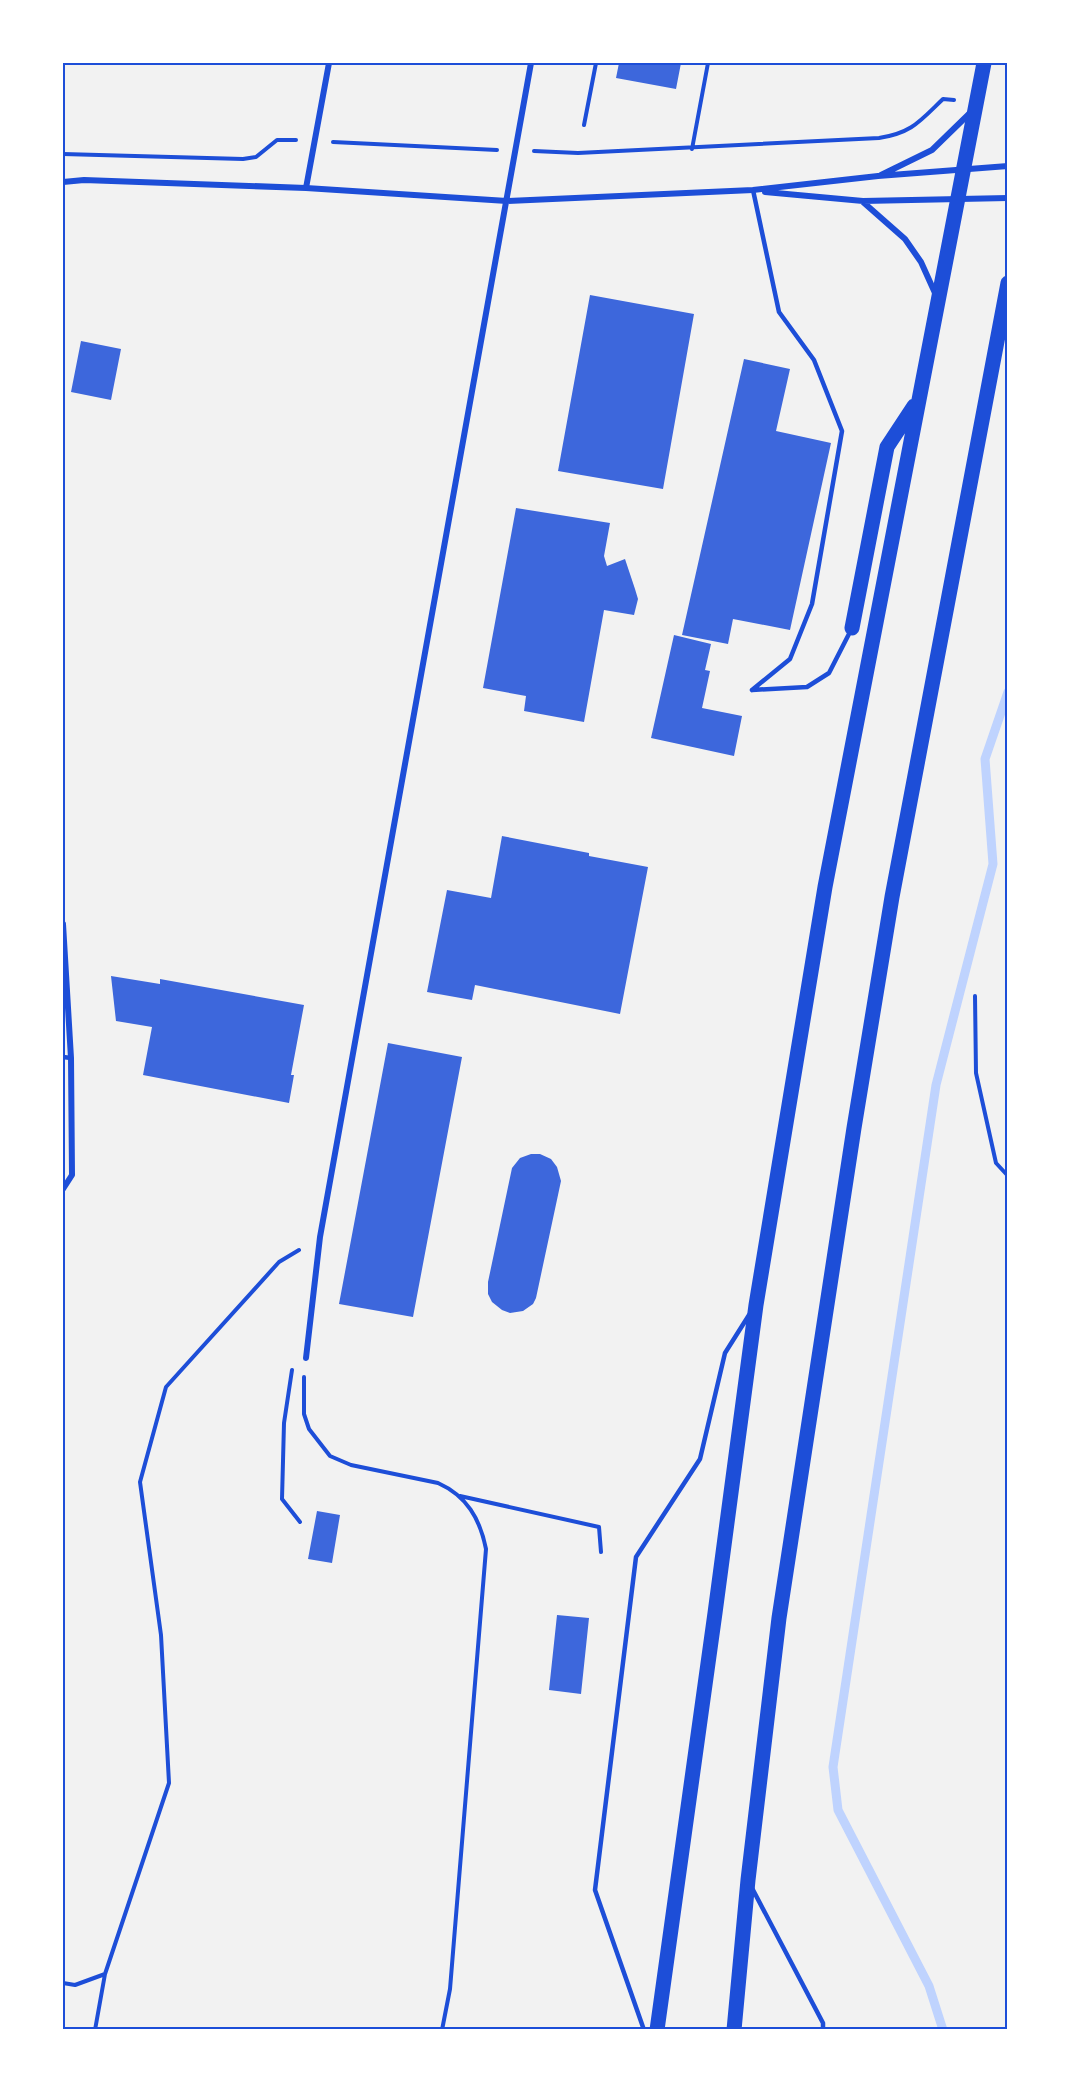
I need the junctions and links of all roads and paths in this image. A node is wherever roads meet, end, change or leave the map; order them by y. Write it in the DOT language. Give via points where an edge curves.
graph roads {
  1 [pos="329,63"];
  2 [pos="531,63"];
  3 [pos="596,63"];
  4 [pos="708,63"];
  5 [pos="984,63"];
  6 [pos="943,99"];
  7 [pos="976,108"];
  8 [pos="584,125"];
  9 [pos="315,141"];
  10 [pos="692,149"];
  11 [pos="515,151"];
  12 [pos="63,154"];
  13 [pos="1008,166"];
  14 [pos="964,169"];
  15 [pos="878,176"];
  16 [pos="63,182"];
  17 [pos="306,188"];
  18 [pos="753,190"];
  19 [pos="1008,198"];
  20 [pos="959,200"];
  21 [pos="507,201"];
  22 [pos="862,201"];
  23 [pos="1008,283"];
  24 [pos="938,298"];
  25 [pos="919,398"];
  26 [pos="852,628"];
  27 [pos="63,924"];
  28 [pos="975,996"];
  29 [pos="63,1057"];
  30 [pos="71,1058"];
  31 [pos="1008,1176"];
  32 [pos="63,1189"];
  33 [pos="320,1237"];
  34 [pos="756,1305"];
  35 [pos="307,1346"];
  36 [pos="306,1358"];
  37 [pos="459,1495"];
  38 [pos="300,1522"];
  39 [pos="601,1552"];
  40 [pos="748,1880"];
  41 [pos="105,1974"];
  42 [pos="63,1983"];
  43 [pos="95,2030"];
  44 [pos="442,2030"];
  45 [pos="644,2030"];
  46 [pos="657,2030"];
  47 [pos="734,2030"];
  48 [pos="823,2030"];
  1 -- 9 [label="street"];
  2 -- 11 [label="street"];
  3 -- 8 [label="path"];
  4 -- 10 [label="path"];
  5 -- 7 [label="main road"];
  6 -- 10 [label="path" via="898,135"];
  7 -- 14 [label="main road"];
  7 -- 15 [label="street" via="932,150"];
  9 -- 11 [label="path"];
  9 -- 12 [label="path" via="277,140 256,157 227,160"];
  9 -- 17 [label="street"];
  10 -- 11 [label="path"];
  11 -- 21 [label="street"];
  13 -- 14 [label="street"];
  14 -- 15 [label="street"];
  14 -- 20 [label="main road"];
  15 -- 18 [label="street"];
  16 -- 17 [label="street"];
  17 -- 21 [label="street"];
  18 -- 21 [label="street"];
  18 -- 22 [label="street"];
  18 -- 26 [label="lane" via="779,312 814,360 842,431 812,604 790,659 752,690 807,687 829,673"];
  19 -- 20 [label="street"];
  20 -- 22 [label="street"];
  20 -- 24 [label="main road"];
  21 -- 33 [label="street"];
  22 -- 24 [label="street" via="905,239"];
  23 -- 40 [label="main road" via="890,909 779,1618"];
  24 -- 25 [label="main road"];
  25 -- 26 [label="main road" via="887,447"];
  25 -- 34 [label="main road" via="825,887"];
  27 -- 30 [label="street"];
  28 -- 31 [label="path" via="976,1073 996,1163"];
  29 -- 30 [label="lane"];
  30 -- 32 [label="street" via="72,1175"];
  33 -- 35 [label="street"];
  33 -- 41 [label="path" via="279,1262 166,1387 140,1482 161,1635 169,1783"];
  34 -- 45 [label="lane" via="725,1353 700,1459 636,1557 595,1890"];
  34 -- 46 [label="main road"];
  35 -- 36 [label="street"];
  35 -- 38 [label="path" via="294,1358 284,1423 282,1499"];
  36 -- 37 [label="path" via="304,1414 309,1429 330,1456 351,1465 438,1483"];
  37 -- 39 [label="path" via="599,1527"];
  37 -- 44 [label="path" via="477,1519 486,1549 450,1989"];
  40 -- 47 [label="main road"];
  40 -- 48 [label="lane" via="823,2023"];
  41 -- 42 [label="path" via="75,1985"];
  41 -- 43 [label="path"];
}
